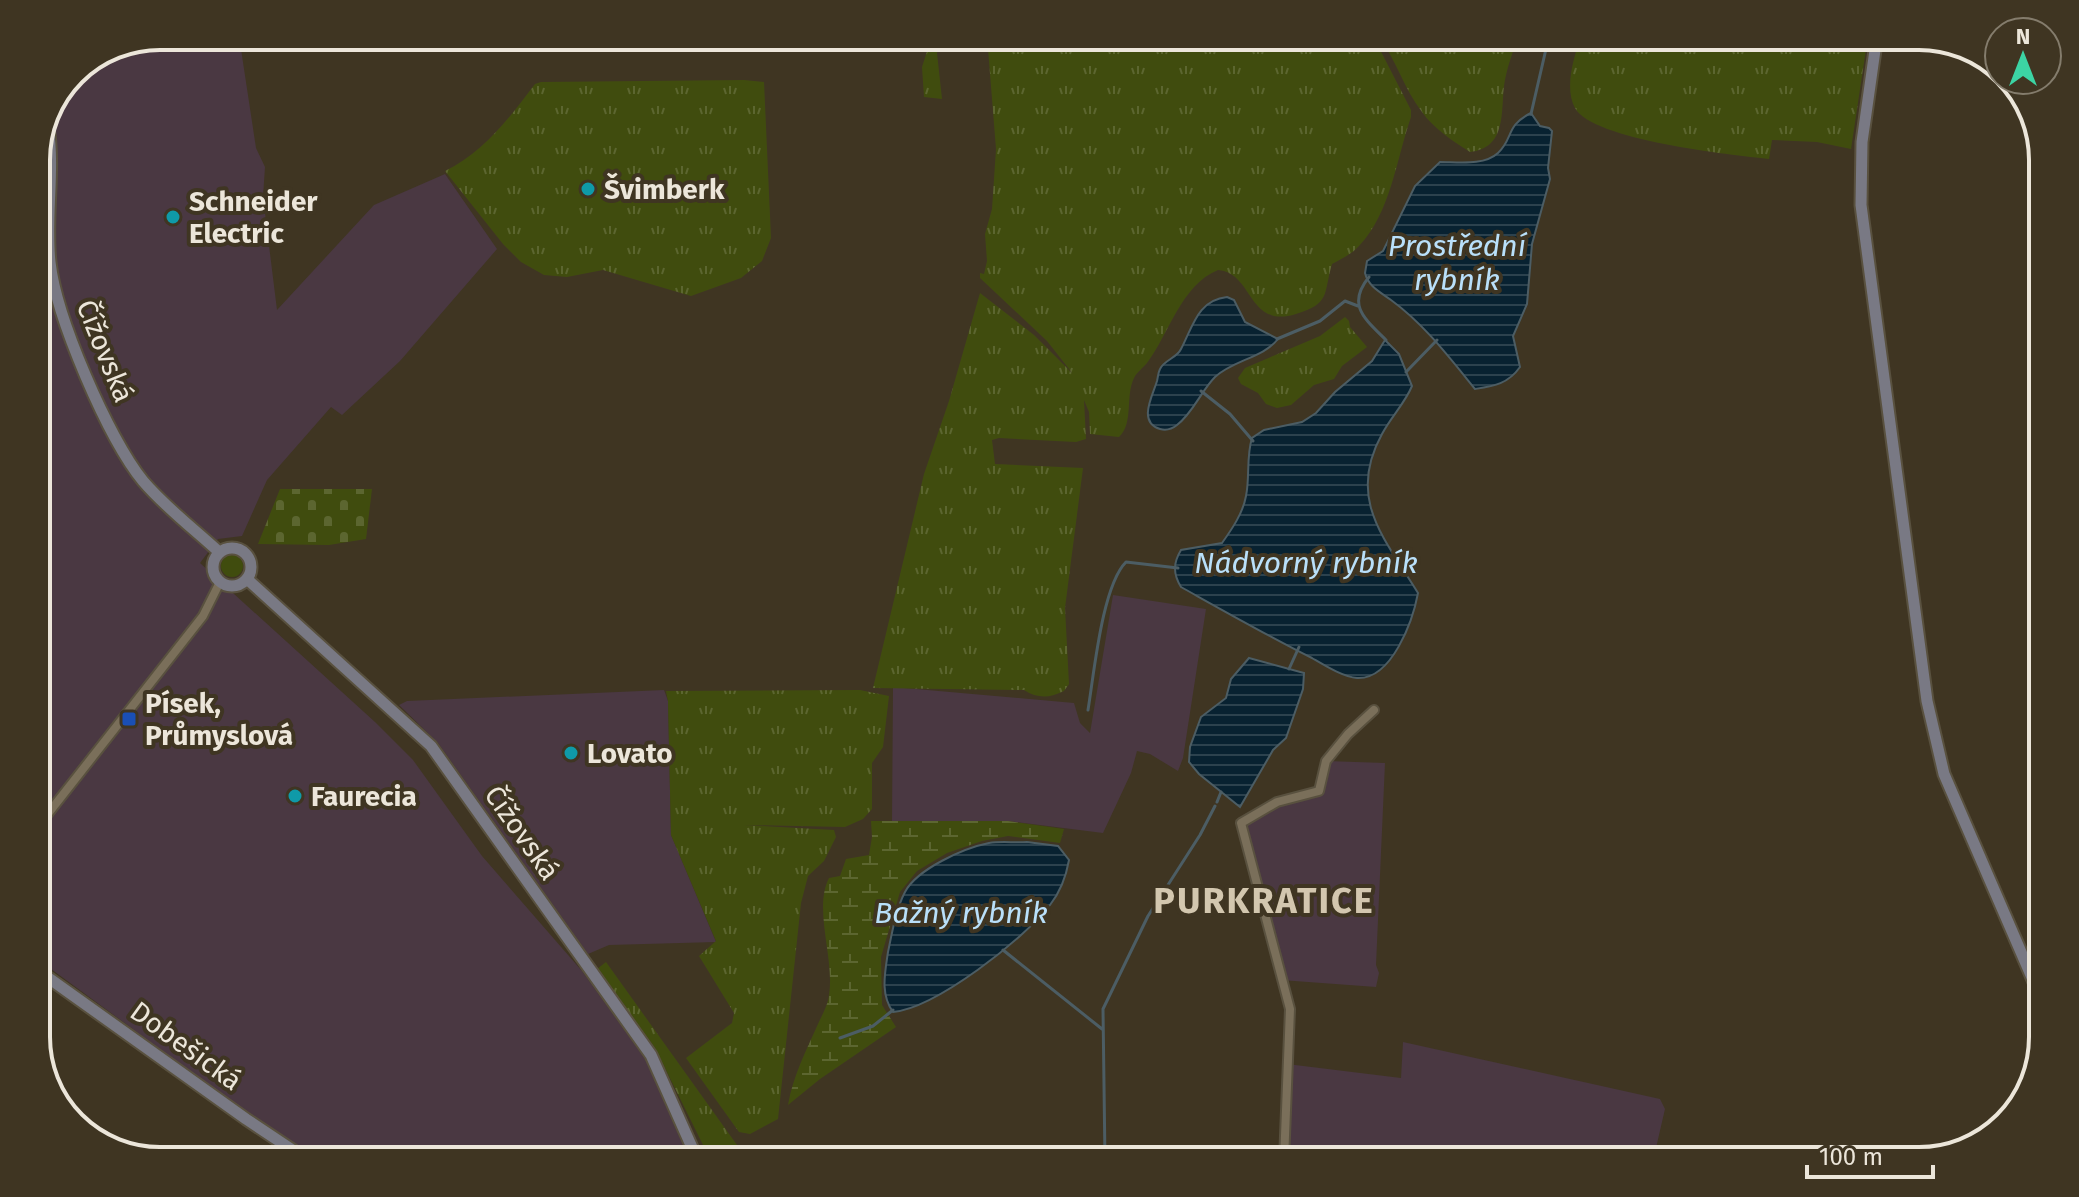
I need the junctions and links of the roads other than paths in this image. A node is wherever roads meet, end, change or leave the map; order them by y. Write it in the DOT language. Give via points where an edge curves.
graph roads {
  1 [pos="1875,50"];
  2 [pos="50,267"];
  3 [pos="219,552"];
  4 [pos="247,579"];
  5 [pos="220,582"];
  6 [pos="1374,710"];
  7 [pos="50,811"];
  8 [pos="2029,971"];
  9 [pos="50,979"];
  10 [pos="288,1147"];
  11 [pos="692,1147"];
  12 [pos="1285,1147"];
  1 -- 8 [label="street" via="1862,142 1861,205 1927,701 1944,774"];
  2 -- 3 [label="street, Čížovská" via="72,340 124,453 142,480"];
  3 -- 4 [label="street, Čížovská" via="233,547 246,553 252,564"];
  3 -- 5 [label="street" via="213,567"];
  4 -- 5 [label="street" via="236,586"];
  4 -- 11 [label="street, Čížovská" via="431,746 651,1055"];
  5 -- 7 [label="street" via="203,616"];
  6 -- 12 [label="street" via="1326,761 1319,791 1277,802 1241,823 1290,1009"];
  9 -- 10 [label="street, Dobešická"];
}
